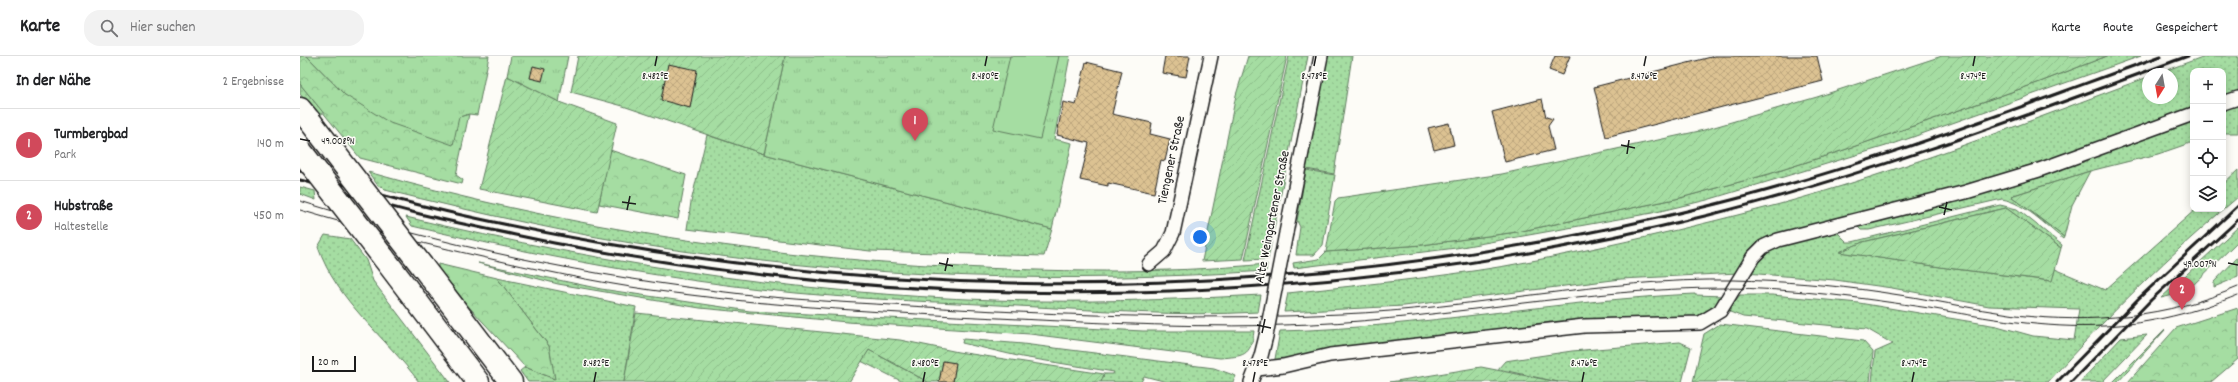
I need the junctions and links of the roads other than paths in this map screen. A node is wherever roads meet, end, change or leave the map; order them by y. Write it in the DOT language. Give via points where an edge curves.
graph roads {
  1 [pos="1211,56"];
  2 [pos="1321,56"];
  3 [pos="2238,98"];
  4 [pos="2226,103"];
  5 [pos="305,115"];
  6 [pos="2190,115"];
  7 [pos="300,150"];
  8 [pos="1149,264"];
  9 [pos="1257,369"];
  10 [pos="478,382"];
  11 [pos="511,382"];
  12 [pos="1251,382"];
  1 -- 8 [label="street, Tiengener Straße" via="1173,233 1164,251"];
  2 -- 9 [label="street, Alte Weingartener Straße, bridge" via="1266,336"];
  3 -- 4 [label="street"];
  5 -- 11 [label="highway, bridge"];
  6 -- 9 [label="street" via="2039,170 1966,192 1778,240 1763,247 1752,257 1720,311 1700,323 1584,326 1330,355"];
  7 -- 10 [label="highway, bridge"];
  9 -- 12 [label="street, Alte Weingartener Straße"];
}
